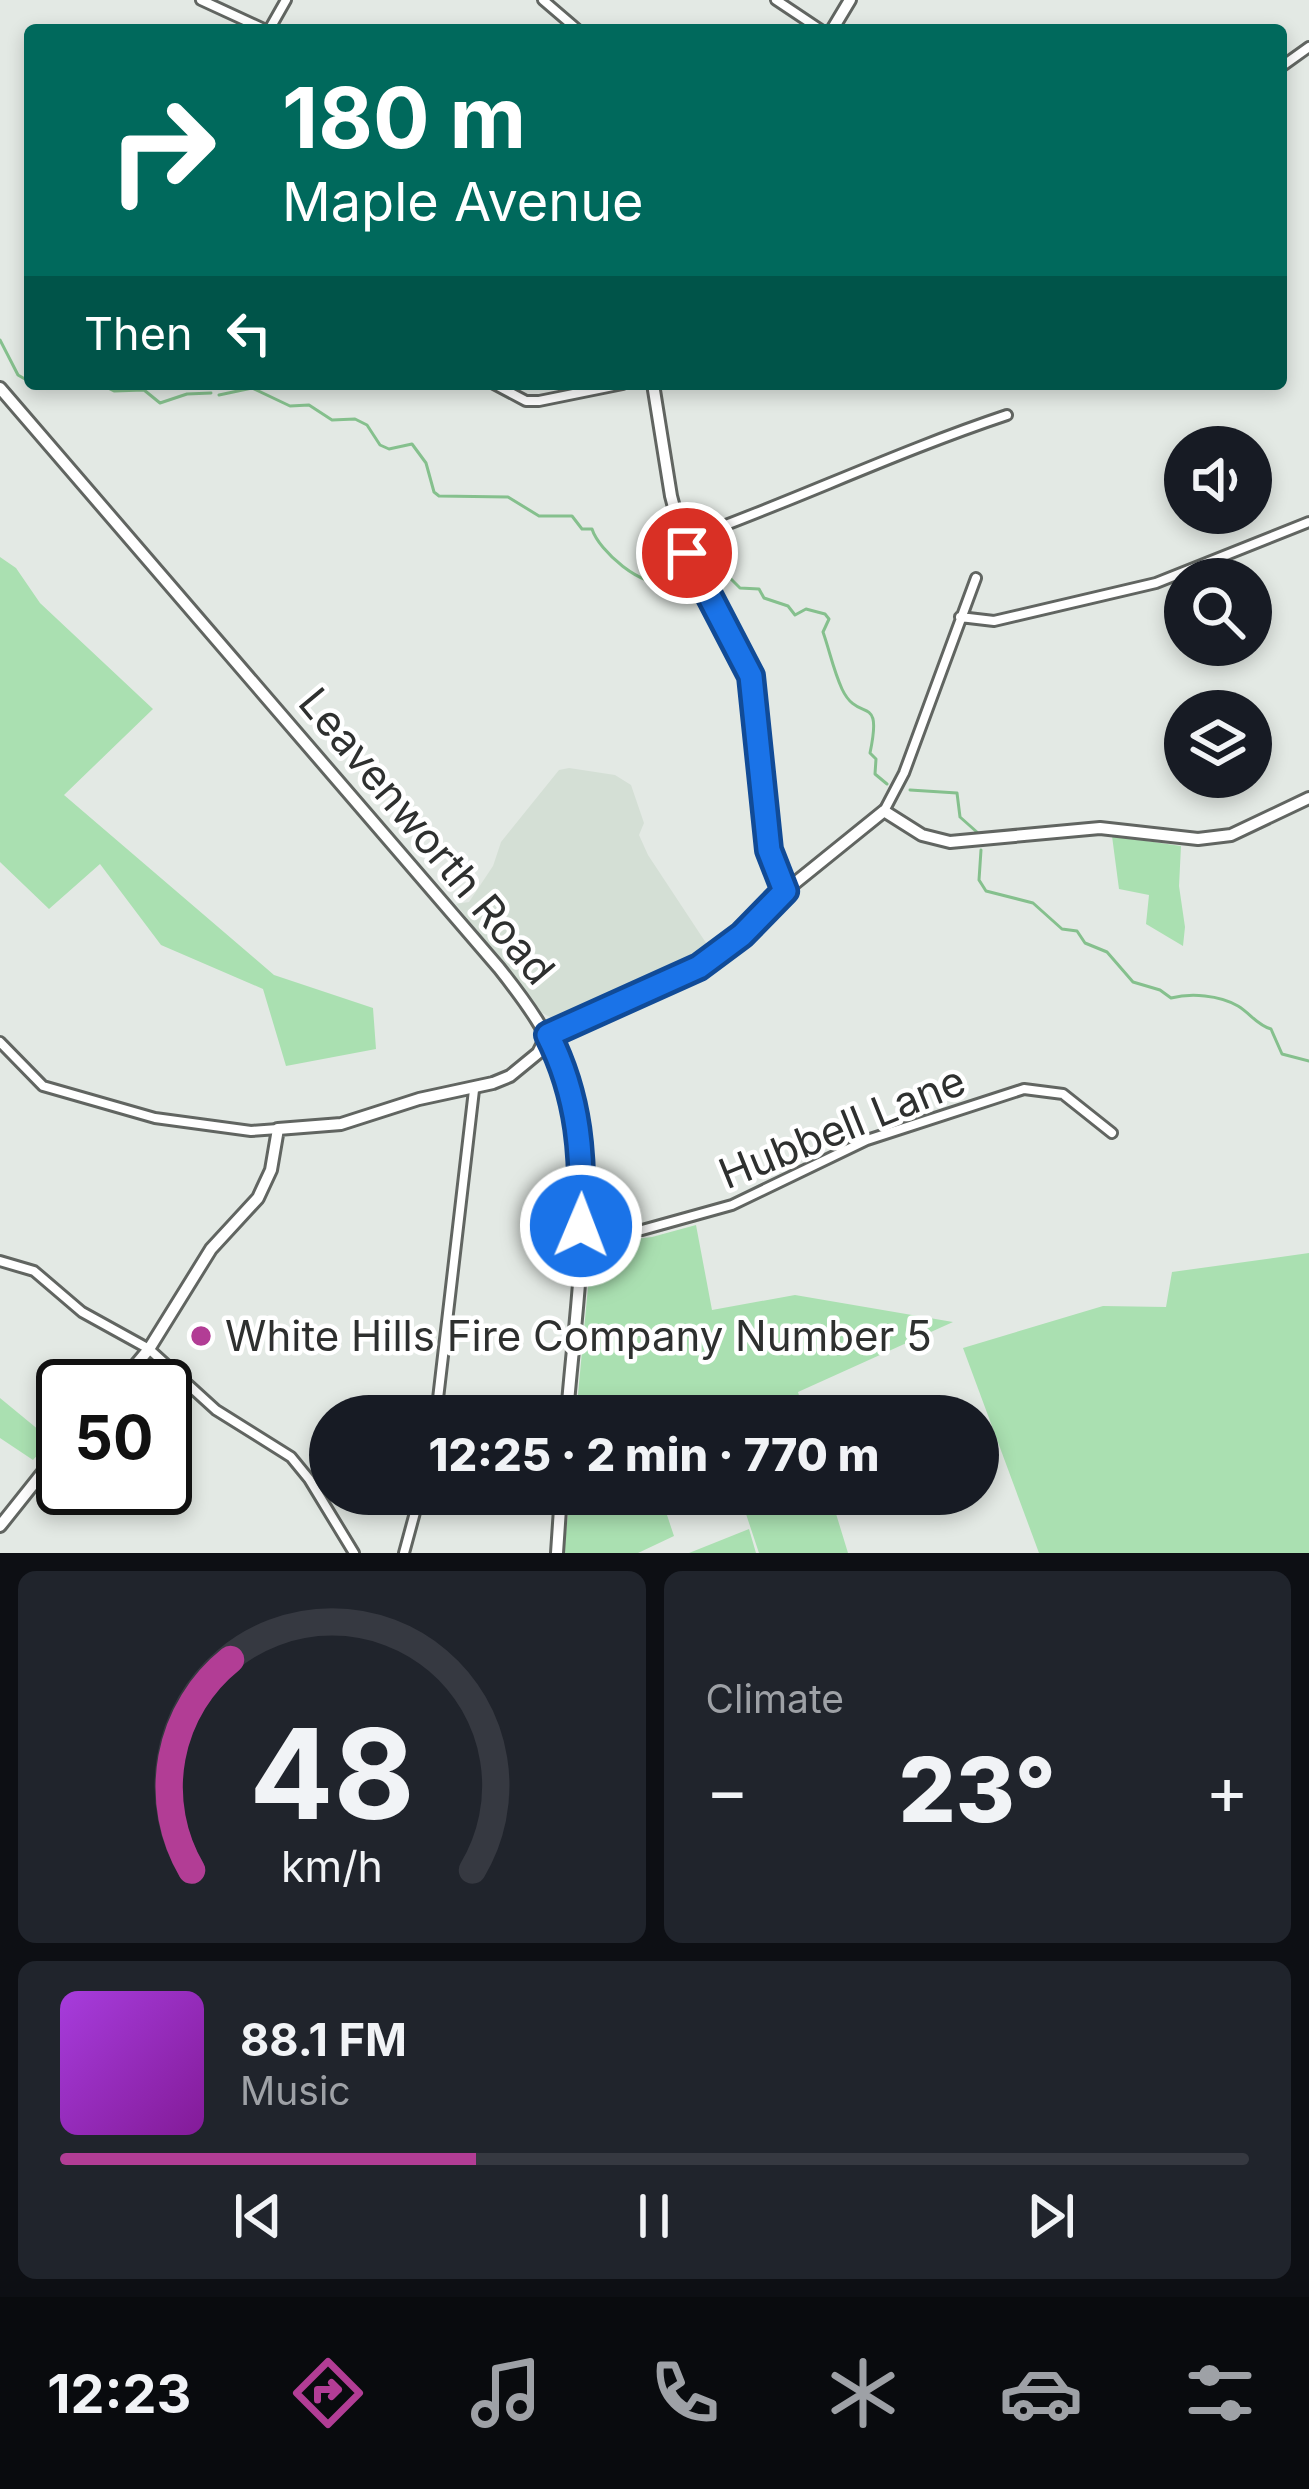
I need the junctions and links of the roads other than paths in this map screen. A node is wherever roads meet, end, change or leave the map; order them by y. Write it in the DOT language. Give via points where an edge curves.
graph roads {
  1 [pos="201,0"];
  2 [pos="543,0"];
  3 [pos="776,0"];
  4 [pos="254,24"];
  5 [pos="571,24"];
  6 [pos="811,24"];
  7 [pos="0,388"];
  8 [pos="505,390"];
  9 [pos="593,390"];
  10 [pos="654,390"];
  11 [pos="1007,416"];
  12 [pos="1309,522"];
  13 [pos="683,541"];
  14 [pos="976,578"];
  15 [pos="960,616"];
  16 [pos="1309,797"];
  17 [pos="884,811"];
  18 [pos="785,891"];
  19 [pos="548,1035"];
  20 [pos="0,1042"];
  21 [pos="474,1090"];
  22 [pos="278,1130"];
  23 [pos="1112,1133"];
  24 [pos="581,1226"];
  25 [pos="0,1261"];
  26 [pos="148,1349"];
  27 [pos="140,1359"];
  28 [pos="438,1395"];
  29 [pos="569,1395"];
  30 [pos="36,1481"];
  31 [pos="414,1515"];
  32 [pos="560,1515"];
  33 [pos="0,1526"];
  34 [pos="354,1553"];
  35 [pos="404,1553"];
  36 [pos="557,1553"];
  1 -- 4 [label="street"];
  2 -- 5 [label="street"];
  3 -- 6 [label="street"];
  7 -- 19 [label="main road, Leavenworth Road"];
  8 -- 9 [label="street" via="539,401"];
  10 -- 13 [label="main road"];
  11 -- 13 [label="street"];
  12 -- 15 [label="street" via="1156,583 994,621"];
  13 -- 18 [label="main road" via="751,676 769,850"];
  14 -- 15 [label="street"];
  15 -- 17 [label="street"];
  16 -- 17 [label="main road" via="1231,835 1198,839 1100,828 950,842"];
  17 -- 18 [label="main road"];
  18 -- 19 [label="main road" via="699,967"];
  19 -- 21 [label="main road" via="510,1076"];
  19 -- 24 [label="main road, Leavenworth Road" via="578,1117"];
  20 -- 22 [label="street" via="43,1086 155,1118"];
  21 -- 22 [label="main road" via="341,1124"];
  21 -- 28 [label="street"];
  22 -- 26 [label="main road" via="258,1198 211,1249"];
  23 -- 24 [label="street, Hubbell Lane" via="1063,1094 1024,1089 824,1157 732,1205 642,1230"];
  24 -- 29 [label="main road, Leavenworth Road"];
  25 -- 26 [label="street" via="34,1270 82,1312"];
  26 -- 27 [label="main road"];
  26 -- 34 [label="street" via="216,1409 291,1456"];
  30 -- 33 [label="main road"];
  31 -- 35 [label="street"];
  32 -- 36 [label="main road"];
}
